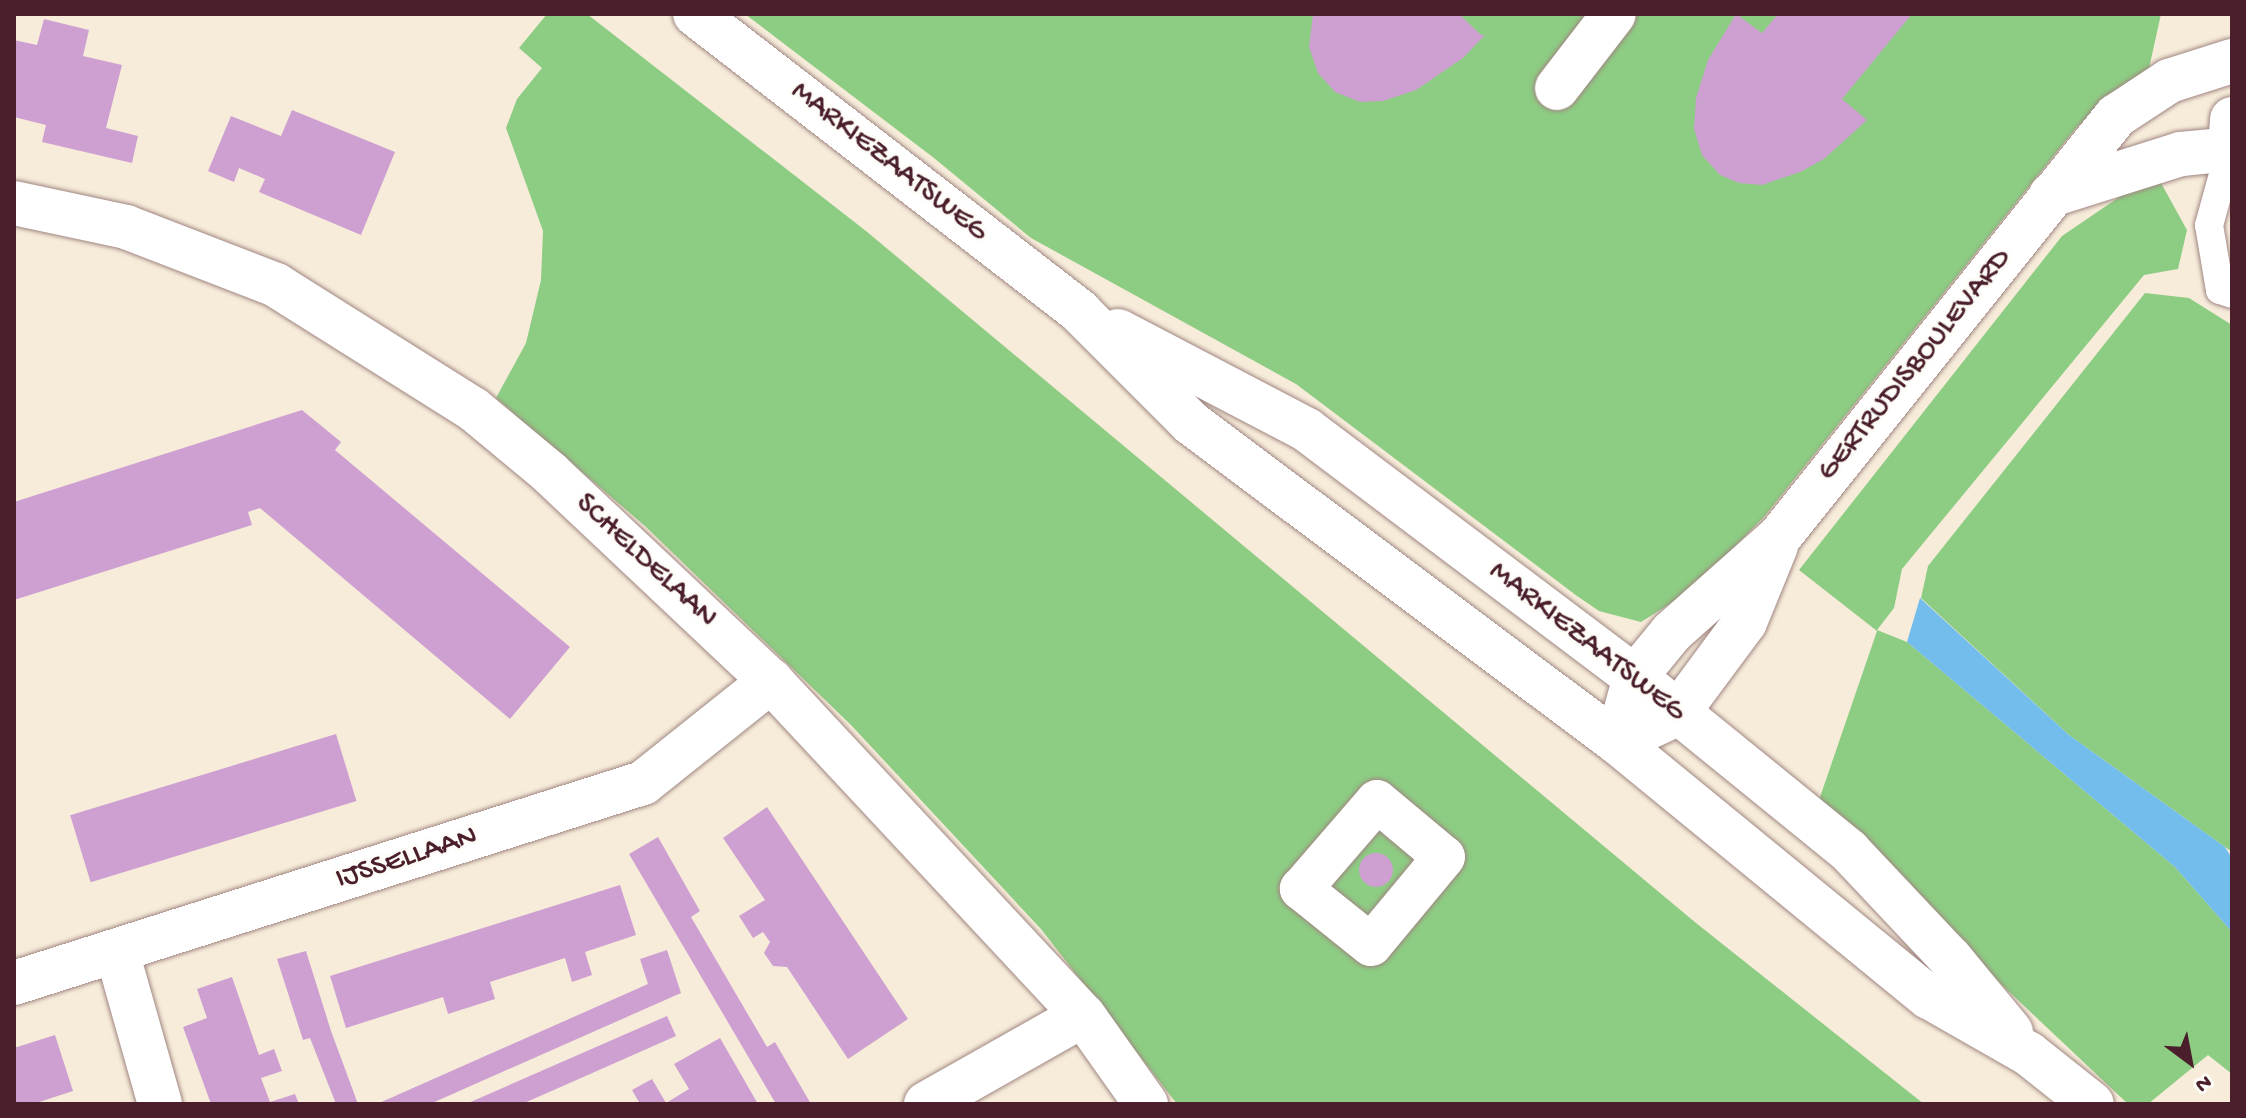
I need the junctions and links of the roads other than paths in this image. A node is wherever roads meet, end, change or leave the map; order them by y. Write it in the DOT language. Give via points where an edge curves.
graph roads {
  1 [pos="695,14"];
  2 [pos="1614,14"];
  3 [pos="2232,61"];
  4 [pos="1557,88"];
  5 [pos="2231,139"];
  6 [pos="2051,195"];
  7 [pos="14,203"];
  8 [pos="2232,294"];
  9 [pos="1080,312"];
  10 [pos="1780,536"];
  11 [pos="1635,677"];
  12 [pos="771,681"];
  13 [pos="1677,714"];
  14 [pos="1617,742"];
  15 [pos="117,952"];
  16 [pos="14,983"];
  17 [pos="1083,1015"];
  18 [pos="2029,1054"];
  19 [pos="160,1104"];
  20 [pos="926,1104"];
  21 [pos="1146,1104"];
  22 [pos="2092,1104"];
  1 -- 9 [label="street, MARKIEZAATSWEG"];
  2 -- 4 [label="street"];
  3 -- 6 [label="street, GERTRUDISBOULEVARD" via="2169,81 2116,116"];
  5 -- 6 [label="street"];
  5 -- 8 [label="lane" via="2209,225 2220,290"];
  6 -- 10 [label="street, GERTRUDISBOULEVARD"];
  7 -- 12 [label="street, SCHELDELAAN" via="126,227 276,285 329,318 473,409 506,436"];
  9 -- 11 [label="street, MARKIEZAATSWEG" via="1307,430"];
  9 -- 14 [label="street, MARKIEZAATSWEG" via="1191,423"];
  10 -- 11 [label="street, GERTRUDISBOULEVARD" via="1672,632"];
  10 -- 13 [label="street, GERTRUDISBOULEVARD" via="1745,622"];
  11 -- 13 [label="street, MARKIEZAATSWEG"];
  11 -- 14 [label="street, GERTRUDISBOULEVARD"];
  12 -- 15 [label="street, IJSSELLAAN" via="643,783"];
  12 -- 17 [label="street, SCHELDELAAN"];
  13 -- 14 [label="street, GERTRUDISBOULEVARD"];
  13 -- 18 [label="street, MARKIEZAATSWEG" via="1849,851 1950,958"];
  14 -- 18 [label="street, MARKIEZAATSWEG" via="1929,997"];
  15 -- 16 [label="street, IJSSELLAAN"];
  15 -- 19 [label="street"];
  17 -- 20 [label="street"];
  17 -- 21 [label="street, SCHELDELAAN"];
  18 -- 22 [label="street, MARKIEZAATSWEG"];
}
